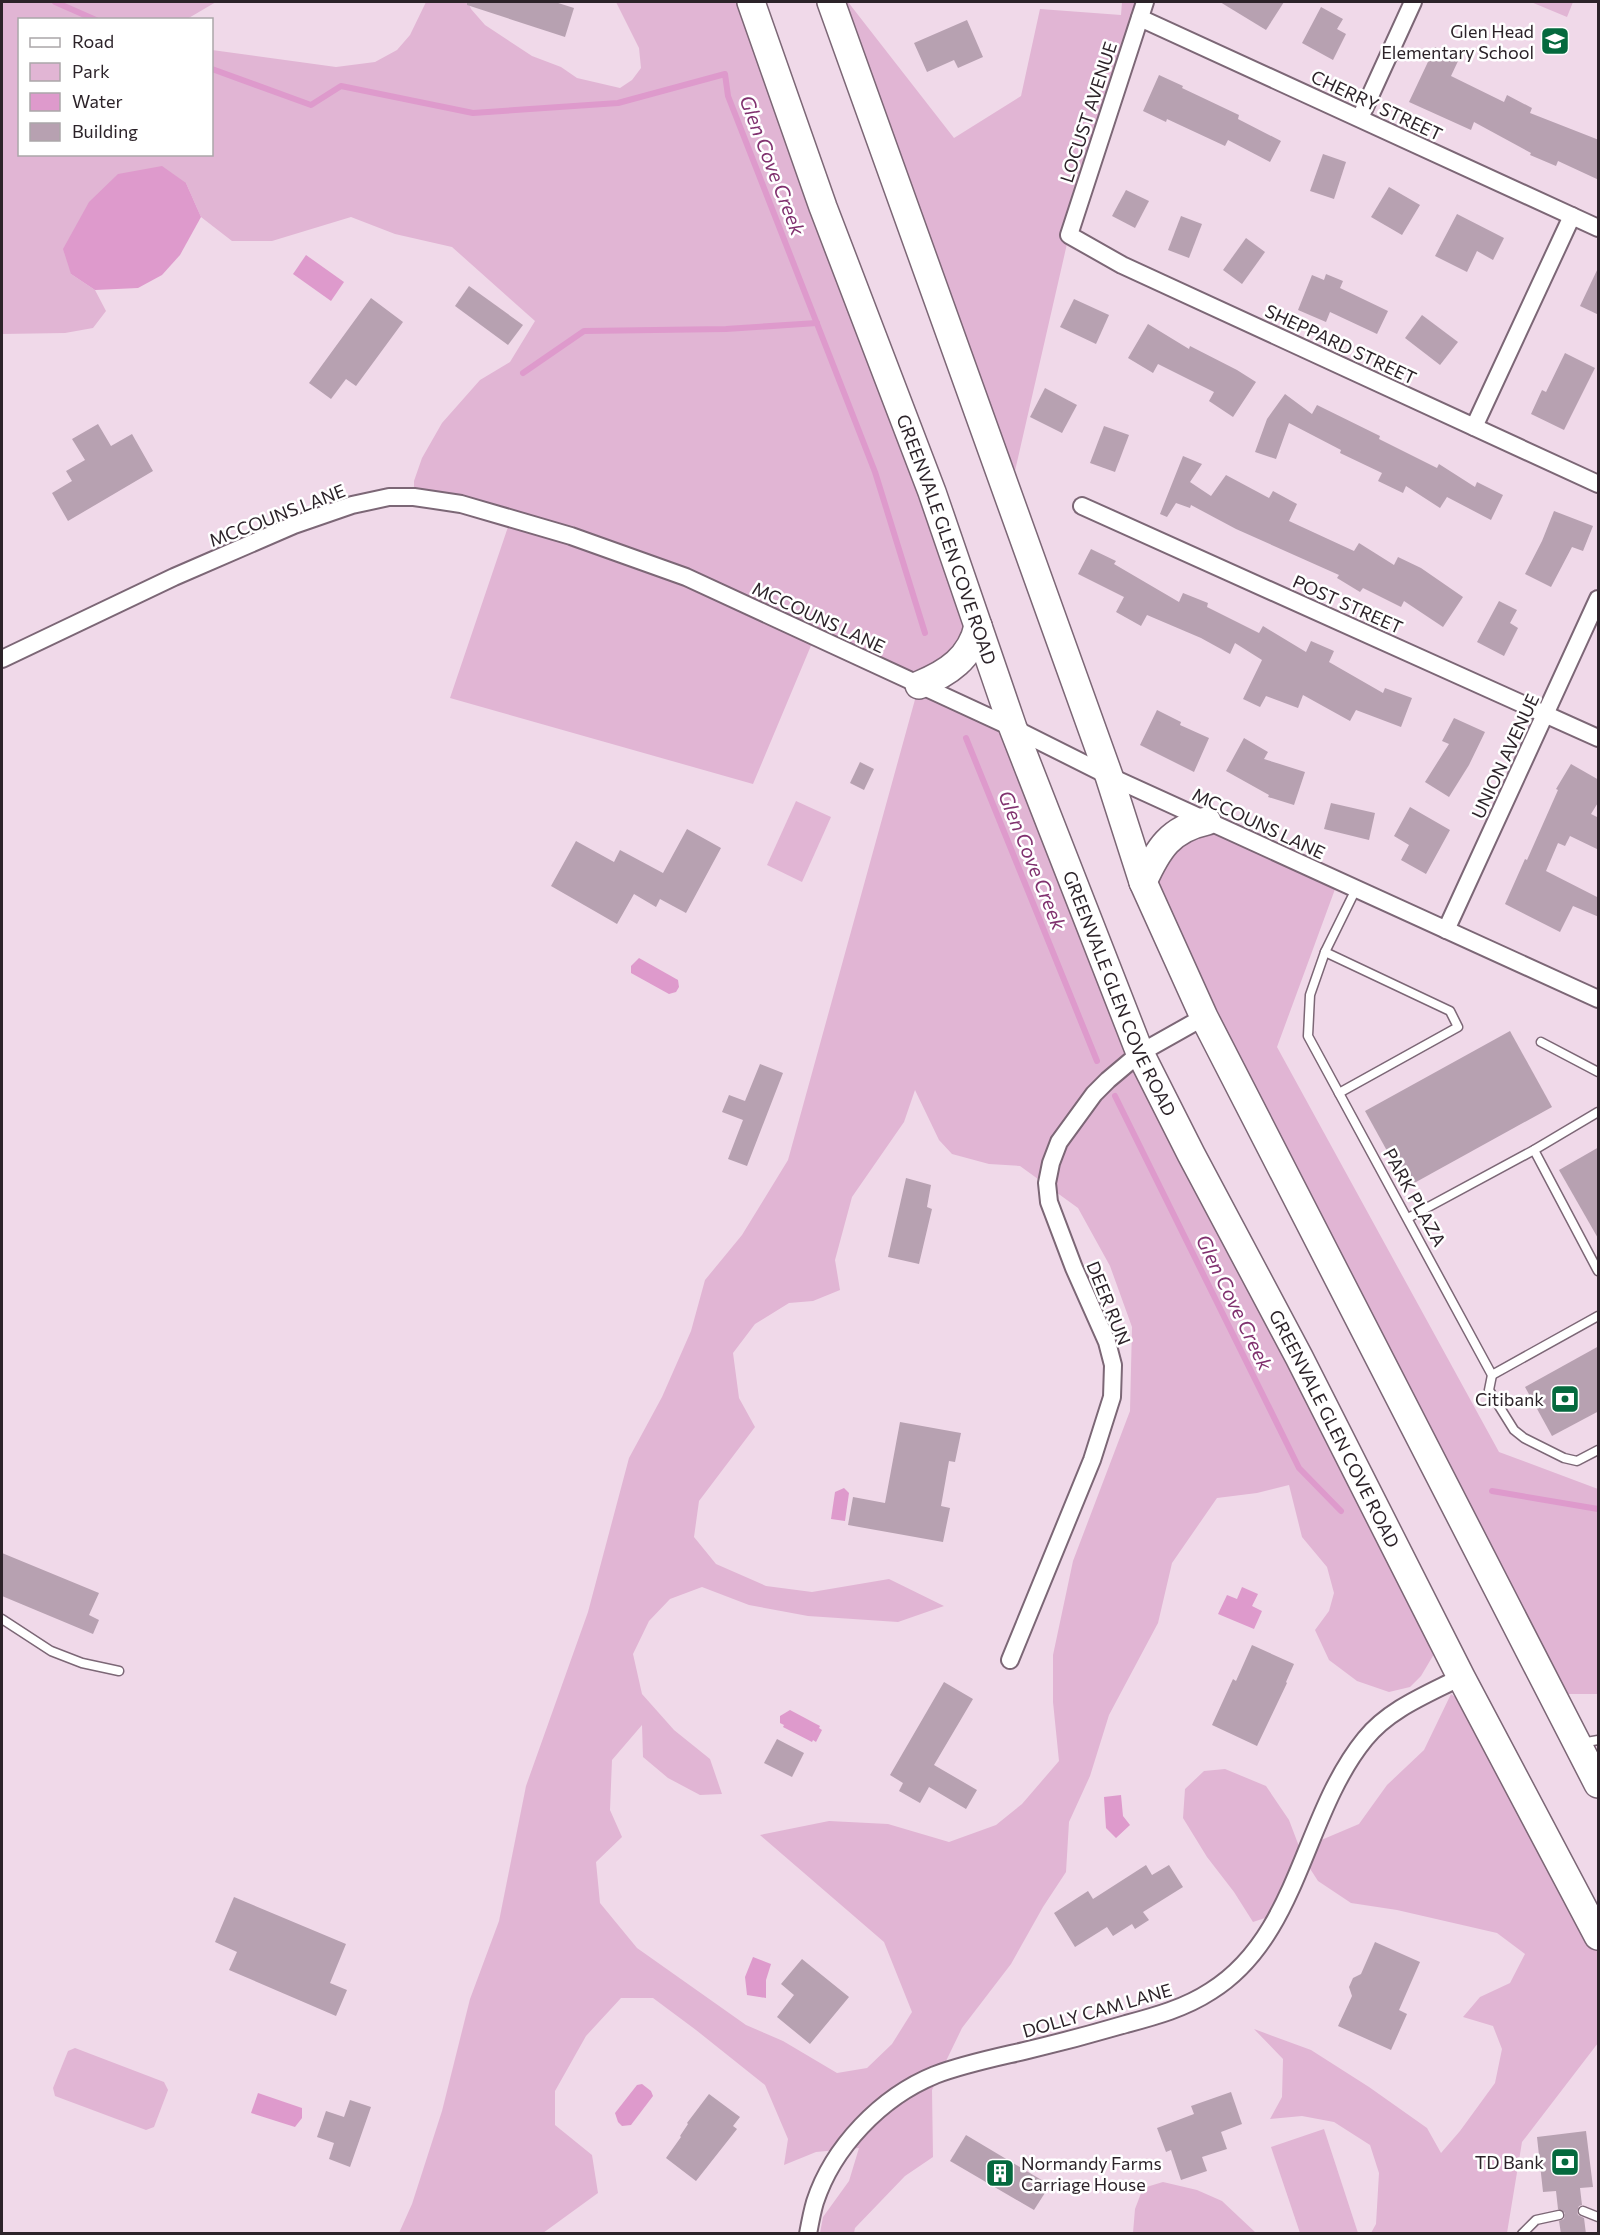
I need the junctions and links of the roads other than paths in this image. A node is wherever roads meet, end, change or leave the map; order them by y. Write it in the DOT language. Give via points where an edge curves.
graph roads {
  1 [pos="750,2"];
  2 [pos="831,2"];
  3 [pos="1145,2"];
  4 [pos="1413,2"];
  5 [pos="1140,18"];
  6 [pos="1360,118"];
  7 [pos="1572,216"];
  8 [pos="1599,228"];
  9 [pos="1069,235"];
  10 [pos="1474,427"];
  11 [pos="1599,484"];
  12 [pos="1082,506"];
  13 [pos="1599,599"];
  14 [pos="978,626"];
  15 [pos="2,659"];
  16 [pos="919,685"];
  17 [pos="1546,714"];
  18 [pos="1013,728"];
  19 [pos="1599,738"];
  20 [pos="1109,776"];
  21 [pos="1207,821"];
  22 [pos="1143,882"];
  23 [pos="1356,889"];
  24 [pos="1446,930"];
  25 [pos="1325,952"];
  26 [pos="1599,999"];
  27 [pos="1204,1017"];
  28 [pos="1541,1042"];
  29 [pos="1140,1053"];
  30 [pos="1599,1072"];
  31 [pos="1339,1093"];
  32 [pos="1599,1112"];
  33 [pos="1534,1150"];
  34 [pos="1408,1218"];
  35 [pos="1599,1270"];
  36 [pos="1599,1316"];
  37 [pos="1492,1375"];
  38 [pos="1599,1450"];
  39 [pos="2,1619"];
  40 [pos="1010,1660"];
  41 [pos="119,1671"];
  42 [pos="1461,1677"];
  43 [pos="1588,1742"];
  44 [pos="1599,1784"];
  45 [pos="1599,1936"];
  46 [pos="1583,2211"];
  47 [pos="1559,2215"];
  48 [pos="1599,2217"];
  49 [pos="808,2234"];
  50 [pos="1522,2234"];
  1 -- 14 [label="main road, GREENVALE GLEN COVE ROAD"];
  2 -- 20 [label="main road"];
  3 -- 5 [label="street, LOCUST AVENUE"];
  4 -- 6 [label="street"];
  5 -- 6 [label="street, CHERRY STREET"];
  5 -- 9 [label="street, LOCUST AVENUE"];
  6 -- 7 [label="street, CHERRY STREET"];
  7 -- 8 [label="street, CHERRY STREET"];
  7 -- 10 [label="street"];
  9 -- 10 [label="street, SHEPPARD STREET" via="1122,265"];
  10 -- 11 [label="street, SHEPPARD STREET"];
  12 -- 17 [label="street, POST STREET"];
  13 -- 17 [label="street, UNION AVENUE"];
  14 -- 16 [label="main road" via="975,639 959,662"];
  14 -- 18 [label="main road, GREENVALE GLEN COVE ROAD"];
  15 -- 16 [label="street, MCCOUNS LANE" via="294,525 352,505 389,497 414,497 491,512 686,577"];
  16 -- 18 [label="street, MCCOUNS LANE"];
  17 -- 19 [label="street, POST STREET"];
  17 -- 24 [label="street, UNION AVENUE"];
  18 -- 20 [label="street, MCCOUNS LANE"];
  18 -- 29 [label="main road, GREENVALE GLEN COVE ROAD"];
  20 -- 21 [label="street, MCCOUNS LANE"];
  20 -- 22 [label="main road"];
  21 -- 22 [label="main road" via="1180,829 1170,837"];
  21 -- 23 [label="street, MCCOUNS LANE"];
  22 -- 27 [label="main road"];
  23 -- 24 [label="street, MCCOUNS LANE"];
  23 -- 25 [label="lane, PARK PLAZA"];
  24 -- 26 [label="street, MCCOUNS LANE"];
  25 -- 31 [label="lane, PARK PLAZA" via="1310,995 1308,1036"];
  25 -- 31 [label="lane" via="1450,1011 1458,1027"];
  27 -- 29 [label="street, DEER RUN"];
  27 -- 43 [label="main road"];
  28 -- 30 [label="lane"];
  29 -- 40 [label="street, DEER RUN" via="1094,1094 1059,1142 1051,1163 1049,1202 1107,1342 1113,1365 1112,1397 1092,1460"];
  29 -- 42 [label="main road, GREENVALE GLEN COVE ROAD"];
  31 -- 34 [label="lane, PARK PLAZA"];
  32 -- 33 [label="lane"];
  33 -- 34 [label="lane"];
  33 -- 35 [label="lane"];
  34 -- 37 [label="lane, PARK PLAZA"];
  36 -- 37 [label="lane"];
  37 -- 38 [label="lane, PARK PLAZA" via="1489,1390 1514,1430 1524,1438 1577,1461"];
  39 -- 41 [label="lane" via="51,1651"];
  42 -- 45 [label="main road, GREENVALE GLEN COVE ROAD"];
  42 -- 49 [label="street, DOLLY CAM LANE" via="1389,1716 1366,1737 1332,1795 1279,1912 1253,1953 1225,1982 1188,2005 1166,2013 962,2066 933,2076 893,2098 859,2128 832,2164 815,2202"];
  43 -- 44 [label="main road"];
  46 -- 48 [label="lane"];
  47 -- 50 [label="lane" via="1536,2220"];
}
